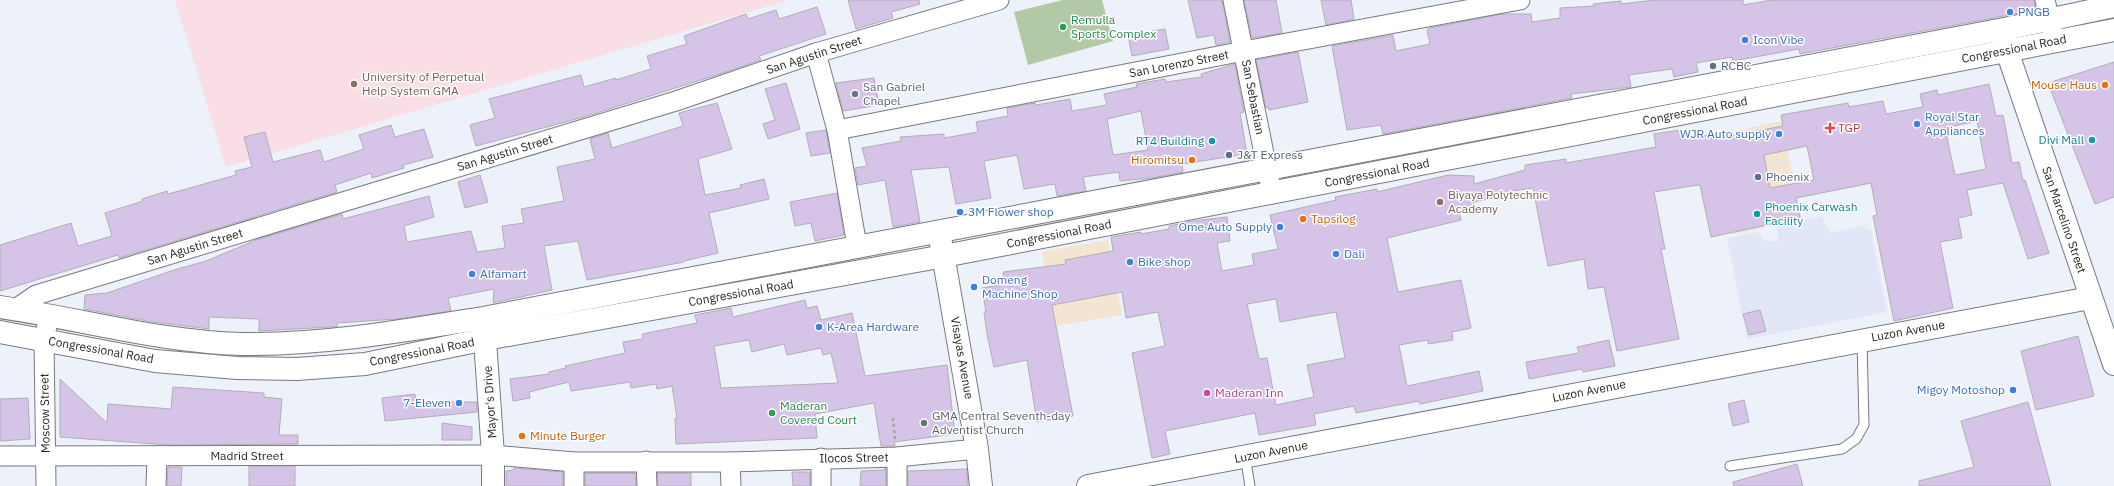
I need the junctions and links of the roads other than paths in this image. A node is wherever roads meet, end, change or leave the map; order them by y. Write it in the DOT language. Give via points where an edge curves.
graph roads {
  1 [pos="998,0"];
  2 [pos="1233,0"];
  3 [pos="1520,0"];
  4 [pos="2114,6"];
  5 [pos="2047,10"];
  6 [pos="2004,29"];
  7 [pos="2114,30"];
  8 [pos="2054,42"];
  9 [pos="1244,51"];
  10 [pos="2007,51"];
  11 [pos="816,53"];
  12 [pos="837,130"];
  13 [pos="1267,169"];
  14 [pos="1272,193"];
  15 [pos="1092,202"];
  16 [pos="1043,211"];
  17 [pos="1097,227"];
  18 [pos="939,231"];
  19 [pos="1048,236"];
  20 [pos="857,246"];
  21 [pos="944,256"];
  22 [pos="2090,298"];
  23 [pos="7,309"];
  24 [pos="49,316"];
  25 [pos="483,318"];
  26 [pos="0,332"];
  27 [pos="486,339"];
  28 [pos="44,340"];
  29 [pos="1862,340"];
  30 [pos="2114,364"];
  31 [pos="978,449"];
  32 [pos="493,455"];
  33 [pos="0,456"];
  34 [pos="46,456"];
  35 [pos="157,456"];
  36 [pos="1245,456"];
  37 [pos="897,457"];
  38 [pos="821,458"];
  39 [pos="646,461"];
  40 [pos="574,462"];
  41 [pos="730,462"];
  42 [pos="1730,466"];
  43 [pos="46,486"];
  44 [pos="156,486"];
  45 [pos="493,486"];
  46 [pos="574,486"];
  47 [pos="647,486"];
  48 [pos="731,486"];
  49 [pos="821,486"];
  50 [pos="897,486"];
  51 [pos="981,486"];
  52 [pos="1088,486"];
  53 [pos="1250,486"];
  1 -- 11 [label="street, San Agustin Street"];
  2 -- 9 [label="street, San Sebastian"];
  3 -- 9 [label="street, San Lorenzo Street"];
  4 -- 5 [label="main road, Congressional Road"];
  5 -- 6 [label="main road, Congressional Road"];
  5 -- 8 [label="street"];
  6 -- 10 [label="main road, San Marcelino Street"];
  6 -- 13 [label="main road, Congressional Road"];
  7 -- 8 [label="main road, Congressional Road"];
  8 -- 10 [label="main road, Congressional Road"];
  9 -- 12 [label="street, San Lorenzo Street"];
  9 -- 13 [label="street, San Sebastian"];
  10 -- 14 [label="main road, Congressional Road"];
  10 -- 22 [label="main road, San Marcelino Street"];
  11 -- 12 [label="street"];
  11 -- 23 [label="street, San Agustin Street" via="676,101 36,295"];
  12 -- 20 [label="street"];
  13 -- 14 [label="street, San Sebastian"];
  13 -- 15 [label="main road, Congressional Road"];
  14 -- 17 [label="main road, Congressional Road"];
  15 -- 16 [label="main road, Congressional Road"];
  15 -- 17 [label="lane"];
  16 -- 18 [label="main road, Congressional Road"];
  16 -- 19 [label="lane"];
  17 -- 19 [label="main road, Congressional Road"];
  18 -- 20 [label="main road, Congressional Road"];
  18 -- 21 [label="main road, Visayas Avenue"];
  19 -- 21 [label="main road, Congressional Road"];
  20 -- 25 [label="main road, Congressional Road"];
  21 -- 27 [label="main road, Congressional Road"];
  21 -- 31 [label="main road, Visayas Avenue"];
  22 -- 29 [label="main road, Luzon Avenue"];
  22 -- 30 [label="main road, San Marcelino Street"];
  23 -- 24 [label="main road, Congressional Road"];
  24 -- 25 [label="main road, Congressional Road" via="159,337 242,344 366,337"];
  24 -- 28 [label="street, Moscow Street"];
  25 -- 27 [label="main road, Mayor's Drive"];
  26 -- 28 [label="main road, Congressional Road"];
  27 -- 28 [label="main road, Congressional Road" via="365,364 297,369 237,368 155,361"];
  27 -- 32 [label="main road, Mayor's Drive"];
  28 -- 34 [label="street, Moscow Street"];
  29 -- 36 [label="main road, Luzon Avenue"];
  29 -- 42 [label="lane" via="1864,425 1856,439 1842,449"];
  31 -- 37 [label="street, Ilocos Street"];
  31 -- 51 [label="main road, Visayas Avenue"];
  32 -- 35 [label="street, Madrid Street"];
  32 -- 40 [label="street, Ilocos Street"];
  32 -- 45 [label="main road, Mayor's Drive"];
  33 -- 34 [label="street, Madrid Street"];
  34 -- 35 [label="street, Madrid Street"];
  34 -- 43 [label="street, Moscow Street"];
  35 -- 44 [label="street"];
  36 -- 52 [label="main road, Luzon Avenue"];
  36 -- 53 [label="lane"];
  37 -- 38 [label="street, Ilocos Street"];
  37 -- 50 [label="street"];
  38 -- 41 [label="street, Ilocos Street"];
  38 -- 49 [label="street"];
  39 -- 40 [label="street, Ilocos Street"];
  39 -- 41 [label="street, Ilocos Street"];
  39 -- 47 [label="street"];
  40 -- 46 [label="street"];
  41 -- 48 [label="street"];
}
